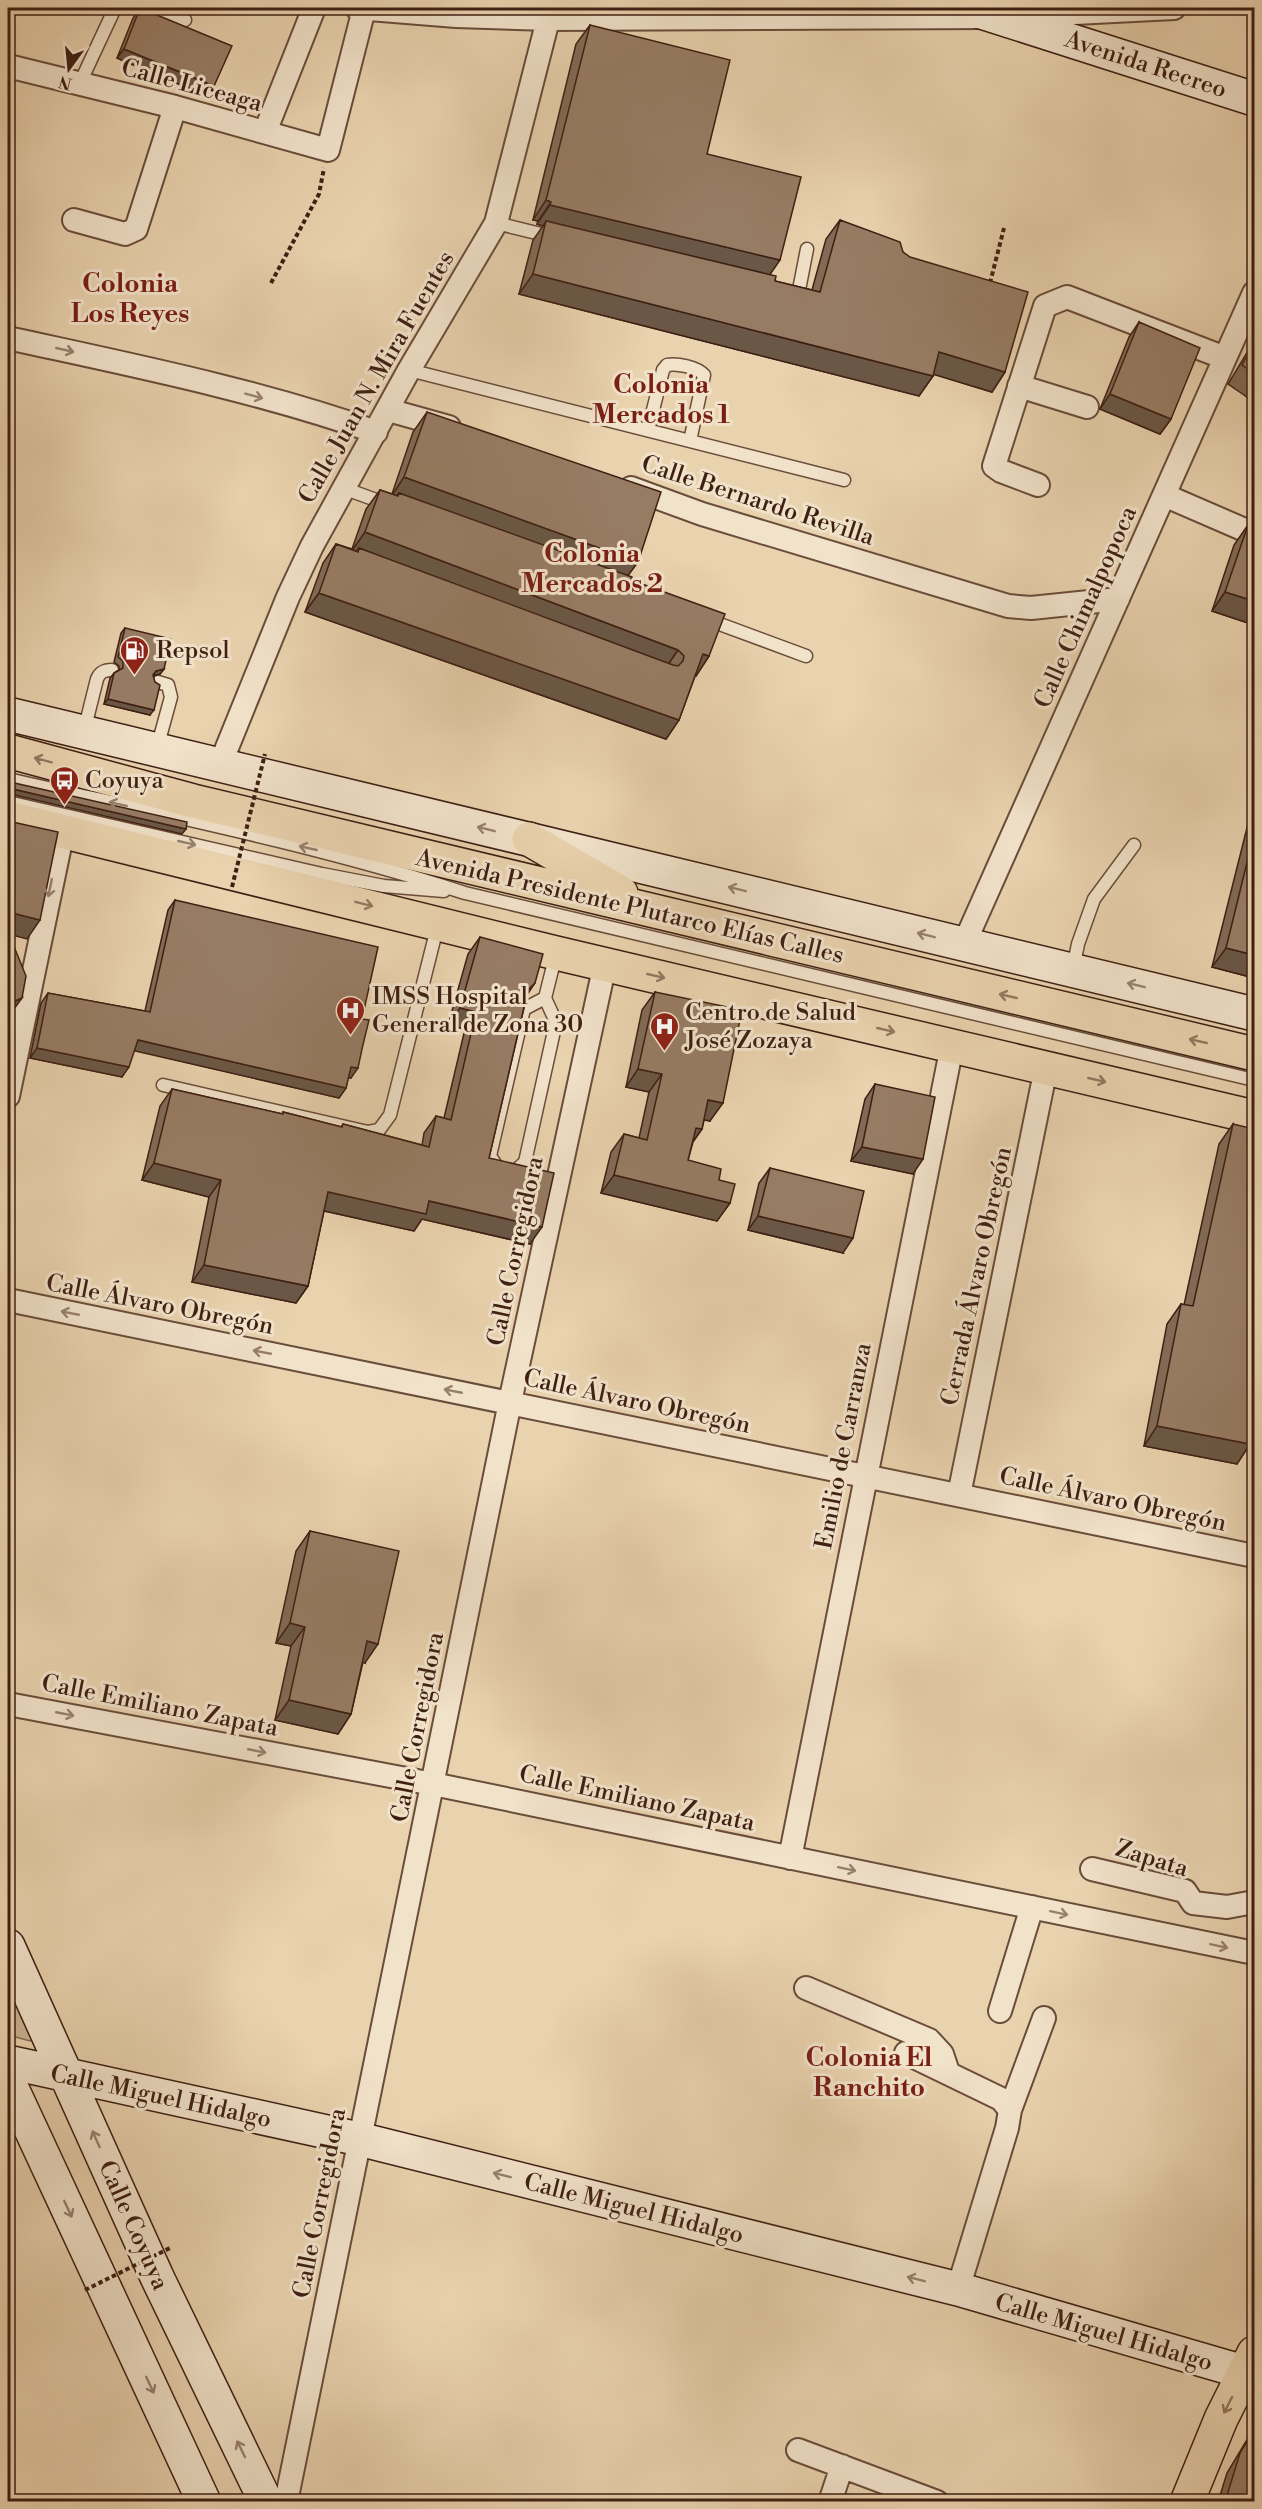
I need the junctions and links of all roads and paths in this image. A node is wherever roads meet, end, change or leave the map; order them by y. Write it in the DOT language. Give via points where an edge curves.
graph roads {
  1 [pos="115,8"];
  2 [pos="154,8"];
  3 [pos="314,8"];
  4 [pos="361,8"];
  5 [pos="1174,8"];
  6 [pos="1124,9"];
  7 [pos="983,12"];
  8 [pos="550,13"];
  9 [pos="185,20"];
  10 [pos="8,66"];
  11 [pos="80,83"];
  12 [pos="1254,99"];
  13 [pos="175,107"];
  14 [pos="265,132"];
  15 [pos="328,150"];
  16 [pos="74,219"];
  17 [pos="496,223"];
  18 [pos="1004,228"];
  19 [pos="561,239"];
  20 [pos="807,249"];
  21 [pos="271,284"];
  22 [pos="775,290"];
  23 [pos="988,290"];
  24 [pos="1254,292"];
  25 [pos="1045,306"];
  26 [pos="8,338"];
  27 [pos="1225,358"];
  28 [pos="410,370"];
  29 [pos="1019,386"];
  30 [pos="1087,407"];
  31 [pos="388,411"];
  32 [pos="648,430"];
  33 [pos="465,431"];
  34 [pos="376,432"];
  35 [pos="690,441"];
  36 [pos="607,479"];
  37 [pos="844,480"];
  38 [pos="1038,485"];
  39 [pos="344,488"];
  40 [pos="1164,495"];
  41 [pos="399,508"];
  42 [pos="1254,534"];
  43 [pos="1118,599"];
  44 [pos="696,616"];
  45 [pos="806,656"];
  46 [pos="112,670"];
  47 [pos="158,681"];
  48 [pos="8,714"];
  49 [pos="84,732"];
  50 [pos="156,750"];
  51 [pos="8,751"];
  52 [pos="264,754"];
  53 [pos="220,765"];
  54 [pos="8,779"];
  55 [pos="8,802"];
  56 [pos="8,818"];
  57 [pos="63,831"];
  58 [pos="529,839"];
  59 [pos="1134,845"];
  60 [pos="232,887"];
  61 [pos="465,893"];
  62 [pos="651,911"];
  63 [pos="439,923"];
  64 [pos="964,944"];
  65 [pos="556,953"];
  66 [pos="605,964"];
  67 [pos="1073,970"];
  68 [pos="545,998"];
  69 [pos="1254,1014"];
  70 [pos="952,1046"];
  71 [pos="1254,1054"];
  72 [pos="1046,1068"];
  73 [pos="1254,1080"];
  74 [pos="164,1085"];
  75 [pos="8,1096"];
  76 [pos="1254,1117"];
  77 [pos="8,1300"];
  78 [pos="510,1402"];
  79 [pos="865,1475"];
  80 [pos="959,1495"];
  81 [pos="1254,1556"];
  82 [pos="8,1704"];
  83 [pos="434,1784"];
  84 [pos="790,1858"];
  85 [pos="1092,1869"];
  86 [pos="1254,1902"];
  87 [pos="1193,1903"];
  88 [pos="1032,1907"];
  89 [pos="1183,1938"];
  90 [pos="8,1946"];
  91 [pos="1254,1953"];
  92 [pos="806,1988"];
  93 [pos="1000,2011"];
  94 [pos="1044,2018"];
  95 [pos="906,2053"];
  96 [pos="8,2062"];
  97 [pos="948,2072"];
  98 [pos="67,2075"];
  99 [pos="8,2080"];
  100 [pos="1010,2110"];
  101 [pos="359,2139"];
  102 [pos="170,2248"];
  103 [pos="958,2289"];
  104 [pos="85,2290"];
  105 [pos="1251,2367"];
  106 [pos="798,2450"];
  107 [pos="842,2466"];
  108 [pos="204,2502"];
  109 [pos="266,2502"];
  110 [pos="286,2502"];
  111 [pos="830,2502"];
  112 [pos="937,2502"];
  113 [pos="1187,2502"];
  1 -- 11 [label="lane"];
  2 -- 9 [label="lane"];
  3 -- 14 [label="street"];
  4 -- 8 [label="street" via="456,16"];
  4 -- 15 [label="street"];
  5 -- 6 [label="street"];
  6 -- 7 [label="street"];
  7 -- 8 [label="street"];
  7 -- 12 [label="street, Avenida Recreo"];
  8 -- 17 [label="street, Calle Juan N. Mira Fuentes"];
  10 -- 11 [label="street, Calle Liceaga"];
  11 -- 13 [label="street, Calle Liceaga"];
  13 -- 14 [label="street, Calle Liceaga"];
  13 -- 16 [label="street" via="136,229 125,234"];
  14 -- 15 [label="street, Calle Liceaga"];
  15 -- 21 [label="path" via="319,194"];
  17 -- 19 [label="lane"];
  17 -- 28 [label="street, Calle Juan N. Mira Fuentes"];
  18 -- 23 [label="path"];
  20 -- 22 [label="lane" via="798,295"];
  23 -- 25 [label="street"];
  24 -- 27 [label="street, Calle Chimalpopoca"];
  25 -- 27 [label="street" via="1067,297"];
  25 -- 29 [label="street"];
  26 -- 34 [label="street, one-way" via="194,379"];
  27 -- 40 [label="street, Calle Chimalpopoca"];
  28 -- 31 [label="street, Calle Juan N. Mira Fuentes"];
  28 -- 32 [label="lane"];
  29 -- 30 [label="street"];
  29 -- 38 [label="street" via="994,466"];
  31 -- 33 [label="street"];
  31 -- 34 [label="street, Calle Juan N. Mira Fuentes"];
  32 -- 35 [label="lane"];
  32 -- 35 [label="lane" via="663,370 673,364 691,368 701,371 705,379"];
  34 -- 39 [label="street, Calle Juan N. Mira Fuentes"];
  35 -- 37 [label="lane"];
  36 -- 43 [label="street, Calle Bernardo Revilla" via="702,514 1008,606 1031,609"];
  39 -- 41 [label="lane"];
  39 -- 53 [label="street, Calle Juan N. Mira Fuentes" via="318,548 288,597"];
  40 -- 42 [label="street"];
  40 -- 43 [label="street, Calle Chimalpopoca"];
  43 -- 64 [label="street, Calle Chimalpopoca"];
  44 -- 45 [label="lane"];
  46 -- 49 [label="lane" via="99,673"];
  47 -- 50 [label="lane" via="168,685 171,697"];
  48 -- 49 [label="street, Avenida Presidente Plutarco Elías Calles"];
  49 -- 50 [label="street, Avenida Presidente Plutarco Elías Calles"];
  50 -- 53 [label="street, Avenida Presidente Plutarco Elías Calles"];
  62 -- 51 [label="main road, Avenida Presidente Plutarco Elías Calles, one-way" via="193,801"];
  52 -- 60 [label="path, bridge"];
  58 -- 53 [label="street, Avenida Presidente Plutarco Elías Calles, one-way"];
  61 -- 54 [label="lane, one-way" via="326,852"];
  55 -- 61 [label="lane, one-way" via="322,874 384,886"];
  56 -- 57 [label="main road"];
  57 -- 63 [label="main road, one-way"];
  57 -- 75 [label="street, one-way"];
  58 -- 62 [label="main road"];
  64 -- 58 [label="street, Avenida Presidente Plutarco Elías Calles, one-way"];
  59 -- 67 [label="lane" via="1094,899"];
  61 -- 73 [label="lane"];
  71 -- 62 [label="main road, Avenida Presidente Plutarco Elías Calles, one-way"];
  63 -- 65 [label="main road"];
  63 -- 74 [label="lane" via="390,1115 379,1130 368,1132"];
  64 -- 67 [label="street, Avenida Presidente Plutarco Elías Calles"];
  65 -- 66 [label="main road"];
  65 -- 68 [label="lane"];
  66 -- 70 [label="main road, one-way"];
  66 -- 78 [label="street, Calle Corregidora"];
  69 -- 67 [label="street, Avenida Presidente Plutarco Elías Calles, one-way"];
  68 -- 68 [label="lane" via="556,1022 525,1162 514,1172 498,1168 489,1156 524,1009"];
  70 -- 72 [label="main road"];
  70 -- 79 [label="street, Emilio de Carranza"];
  72 -- 76 [label="main road, one-way"];
  72 -- 80 [label="street, Cerrada Álvaro Obregón"];
  78 -- 77 [label="street, Calle Álvaro Obregón, one-way"];
  78 -- 79 [label="street, Calle Álvaro Obregón"];
  78 -- 83 [label="street, Calle Corregidora"];
  79 -- 80 [label="street, Calle Álvaro Obregón"];
  79 -- 84 [label="street, Emilio de Carranza"];
  80 -- 81 [label="street, Calle Álvaro Obregón"];
  82 -- 83 [label="street, Calle Emiliano Zapata, one-way"];
  83 -- 84 [label="street, Calle Emiliano Zapata"];
  83 -- 101 [label="street, Calle Corregidora"];
  84 -- 88 [label="street, Calle Emiliano Zapata, one-way"];
  85 -- 87 [label="street, Zapata" via="1185,1891"];
  86 -- 87 [label="street" via="1227,1907"];
  87 -- 89 [label="street"];
  88 -- 89 [label="street, Calle Emiliano Zapata, one-way"];
  88 -- 93 [label="street"];
  89 -- 91 [label="street, Calle Emiliano Zapata, one-way"];
  90 -- 98 [label="street, Calle Coyuya"];
  92 -- 97 [label="street" via="929,2040 942,2054"];
  94 -- 100 [label="street"];
  95 -- 97 [label="street"];
  96 -- 98 [label="street, Calle Miguel Hidalgo"];
  97 -- 100 [label="street" via="1000,2099"];
  98 -- 101 [label="street, Calle Miguel Hidalgo"];
  109 -- 98 [label="street, Calle Coyuya, one-way" via="157,2277"];
  99 -- 108 [label="street, one-way"];
  100 -- 103 [label="street"];
  103 -- 101 [label="street, Calle Miguel Hidalgo, one-way"];
  101 -- 110 [label="street, Calle Corregidora"];
  102 -- 104 [label="path, bridge"];
  103 -- 105 [label="street, Calle Miguel Hidalgo"];
  105 -- 113 [label="main road, one-way" via="1209,2445"];
  106 -- 107 [label="street"];
  107 -- 111 [label="street"];
  107 -- 112 [label="street"];
}
